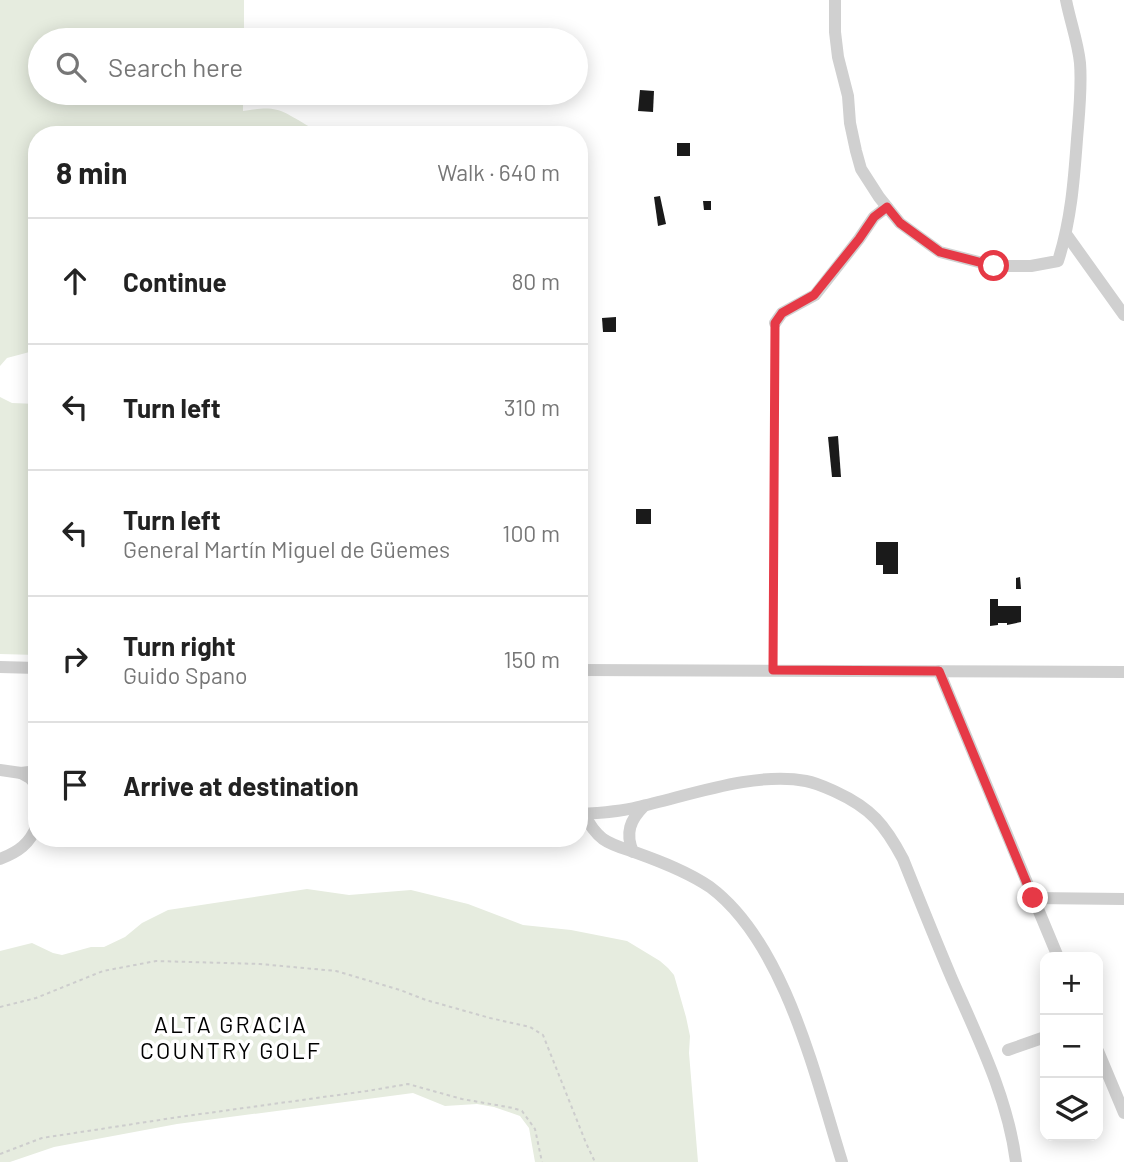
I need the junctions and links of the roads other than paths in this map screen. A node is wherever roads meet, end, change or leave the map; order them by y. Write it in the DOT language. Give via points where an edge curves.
graph roads {
  1 [pos="835,0"];
  2 [pos="1066,0"];
  3 [pos="887,207"];
  4 [pos="1066,234"];
  5 [pos="1124,315"];
  6 [pos="775,323"];
  7 [pos="0,667"];
  8 [pos="28,668"];
  9 [pos="588,670"];
  10 [pos="773,670"];
  11 [pos="939,671"];
  12 [pos="1124,672"];
  13 [pos="0,770"];
  14 [pos="21,772"];
  15 [pos="28,772"];
  16 [pos="28,777"];
  17 [pos="644,806"];
  18 [pos="588,814"];
  19 [pos="588,823"];
  20 [pos="28,840"];
  21 [pos="633,852"];
  22 [pos="0,859"];
  23 [pos="1033,898"];
  24 [pos="1124,898"];
  25 [pos="1056,952"];
  26 [pos="1040,1039"];
  27 [pos="1009,1050"];
  28 [pos="1103,1063"];
  29 [pos="1124,1113"];
  30 [pos="842,1162"];
  31 [pos="1016,1162"];
  1 -- 3 [label="street" via="838,57 856,151"];
  2 -- 4 [label="street" via="1080,61 1076,156"];
  3 -- 4 [label="street" via="900,223 940,252 994,266 1058,261"];
  3 -- 6 [label="street" via="874,217 814,295 782,313"];
  4 -- 5 [label="street"];
  6 -- 10 [label="lane"];
  7 -- 8 [label="street"];
  9 -- 10 [label="street"];
  10 -- 11 [label="street"];
  11 -- 12 [label="street"];
  11 -- 23 [label="street"];
  13 -- 14 [label="street"];
  14 -- 15 [label="street"];
  14 -- 16 [label="street"];
  17 -- 18 [label="street"];
  17 -- 21 [label="street" via="629,828"];
  17 -- 31 [label="street" via="746,782 796,779 837,792 872,813 894,841 976,1033 1008,1118"];
  19 -- 21 [label="street" via="602,838"];
  20 -- 22 [label="street" via="23,848"];
  21 -- 30 [label="street" via="708,886 755,936 789,1000"];
  23 -- 24 [label="street"];
  23 -- 25 [label="street"];
  26 -- 27 [label="street"];
  28 -- 29 [label="street"];
}
